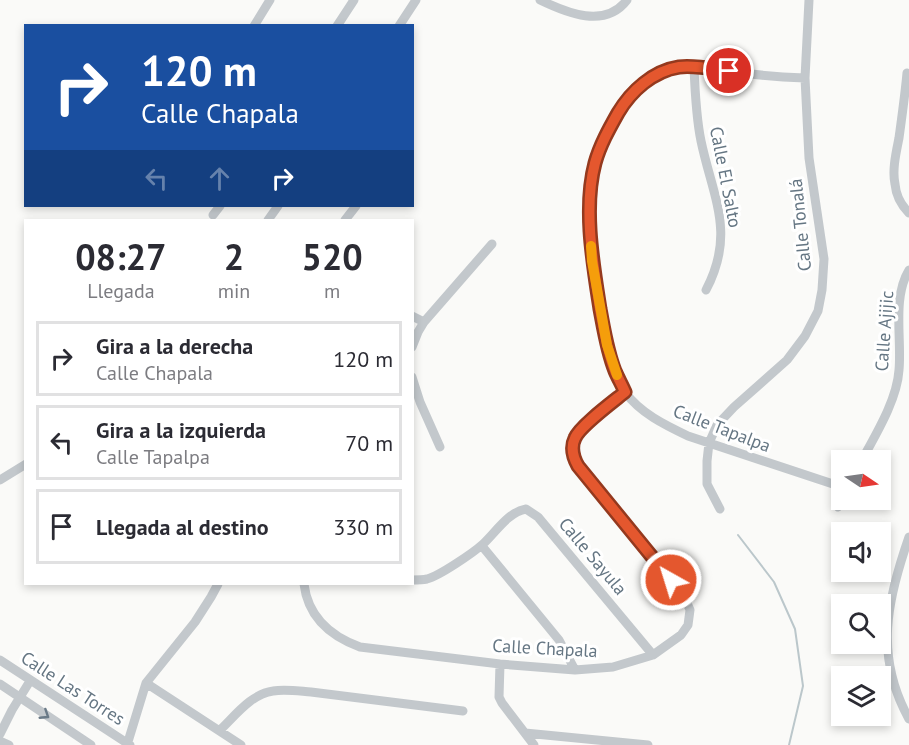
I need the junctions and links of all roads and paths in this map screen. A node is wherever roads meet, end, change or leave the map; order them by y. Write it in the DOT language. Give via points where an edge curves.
graph roads {
  1 [pos="270,0"];
  2 [pos="354,0"];
  3 [pos="416,0"];
  4 [pos="540,0"];
  5 [pos="627,0"];
  6 [pos="809,0"];
  7 [pos="562,5"];
  8 [pos="255,24"];
  9 [pos="338,24"];
  10 [pos="400,24"];
  11 [pos="694,67"];
  12 [pos="907,73"];
  13 [pos="805,78"];
  14 [pos="219,207"];
  15 [pos="355,207"];
  16 [pos="909,213"];
  17 [pos="213,215"];
  18 [pos="346,219"];
  19 [pos="492,244"];
  20 [pos="909,270"];
  21 [pos="706,290"];
  22 [pos="414,317"];
  23 [pos="424,322"];
  24 [pos="415,330"];
  25 [pos="414,383"];
  26 [pos="625,392"];
  27 [pos="709,443"];
  28 [pos="440,447"];
  29 [pos="867,450"];
  30 [pos="24,465"];
  31 [pos="0,480"];
  32 [pos="831,483"];
  33 [pos="720,509"];
  34 [pos="909,537"];
  35 [pos="482,546"];
  36 [pos="414,580"];
  37 [pos="217,585"];
  38 [pos="304,585"];
  39 [pos="654,655"];
  40 [pos="0,660"];
  41 [pos="500,664"];
  42 [pos="575,670"];
  43 [pos="30,681"];
  44 [pos="146,683"];
  45 [pos="0,684"];
  46 [pos="19,698"];
  47 [pos="463,711"];
  48 [pos="909,719"];
  49 [pos="220,730"];
  50 [pos="525,733"];
  51 [pos="0,734"];
  52 [pos="0,741"];
  53 [pos="128,744"];
  54 [pos="625,744"];
  55 [pos="9,745"];
  56 [pos="91,745"];
  57 [pos="241,745"];
  58 [pos="534,745"];
  59 [pos="648,745"];
  1 -- 8 [label="street"];
  2 -- 9 [label="street"];
  3 -- 10 [label="street"];
  4 -- 7 [label="street"];
  5 -- 7 [label="street" via="614,11 590,17 576,15"];
  6 -- 13 [label="street, Calle Tonalá"];
  11 -- 13 [label="street, Calle Tapalpa"];
  11 -- 21 [label="street, Calle El Salto" via="701,141 721,227 721,249"];
  11 -- 26 [label="street, Calle Tapalpa" via="678,67 651,77 635,90 605,135 595,163 590,193 592,261 607,345"];
  12 -- 16 [label="street" via="894,182"];
  13 -- 27 [label="street, Calle Tonalá" via="809,158 824,259 818,311 787,360 717,425"];
  14 -- 17 [label="street"];
  15 -- 18 [label="street"];
  19 -- 23 [label="street"];
  20 -- 29 [label="street, Calle Ajijic" via="900,300 899,372 892,400"];
  22 -- 23 [label="street"];
  23 -- 24 [label="street"];
  25 -- 28 [label="street"];
  26 -- 27 [label="street, Calle Tapalpa" via="644,411 669,427"];
  26 -- 39 [label="street, Calle Chapala" via="580,430 572,450 578,466 684,596 690,610 688,625 681,635"];
  27 -- 32 [label="street, Calle Tapalpa"];
  27 -- 33 [label="street, Calle Tonalá" via="707,484"];
  30 -- 31 [label="street"];
  34 -- 48 [label="street" via="887,623 893,679"];
  35 -- 36 [label="street" via="438,574"];
  35 -- 39 [label="street, Calle Sayula" via="513,514 526,509 538,517"];
  35 -- 42 [label="street" via="559,640"];
  37 -- 44 [label="street" via="195,622"];
  38 -- 41 [label="street, Calle Chapala" via="316,616 344,641 360,647"];
  39 -- 42 [label="street, Calle Chapala" via="613,667"];
  40 -- 43 [label="street, Calle Las Torres"];
  41 -- 42 [label="street, Calle Chapala"];
  41 -- 50 [label="street" via="499,697"];
  43 -- 46 [label="street"];
  43 -- 53 [label="street, Calle Las Torres"];
  44 -- 49 [label="street"];
  44 -- 53 [label="street"];
  45 -- 46 [label="street, Calle Las Torres"];
  46 -- 51 [label="street"];
  46 -- 56 [label="street, Calle Las Torres, one-way"];
  47 -- 49 [label="street" via="311,692 272,691 251,700"];
  49 -- 57 [label="street"];
  50 -- 54 [label="street"];
  50 -- 58 [label="street"];
  52 -- 55 [label="street"];
  54 -- 59 [label="street"];
}
